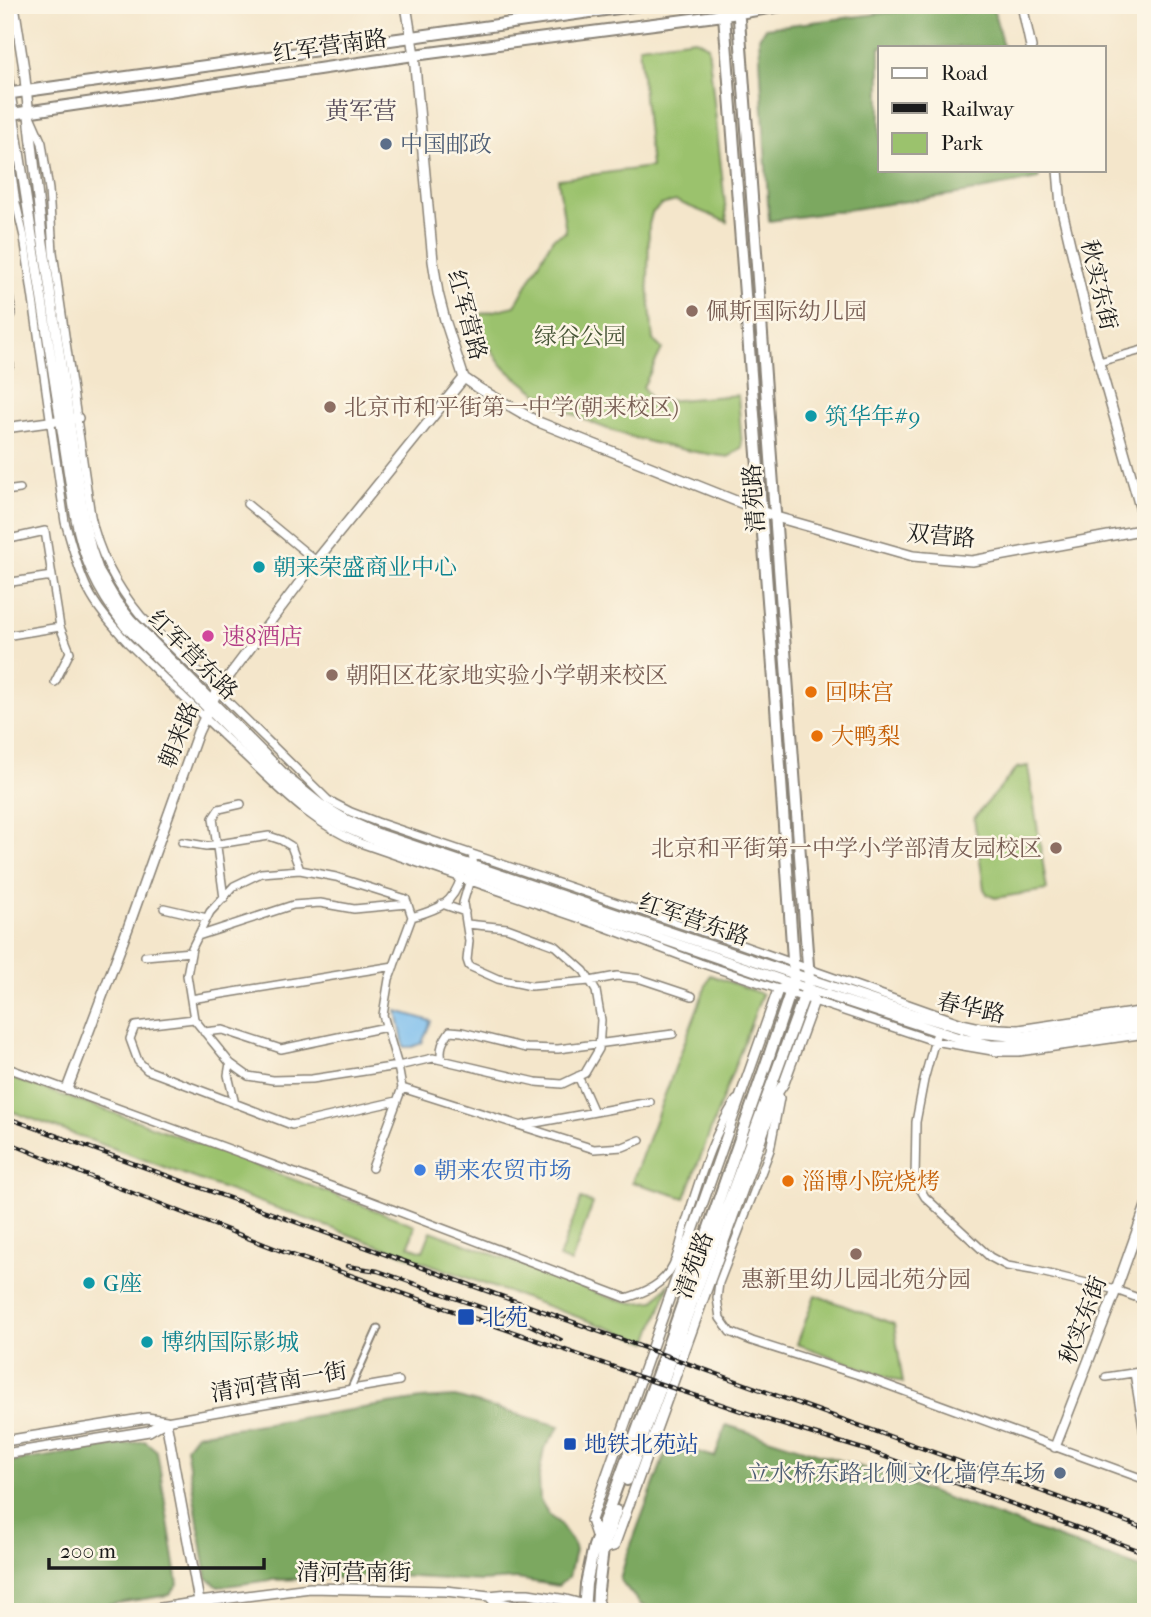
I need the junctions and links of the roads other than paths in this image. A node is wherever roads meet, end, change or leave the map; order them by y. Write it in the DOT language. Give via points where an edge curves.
graph roads {
  1 [pos="14,5"];
  2 [pos="406,5"];
  3 [pos="640,5"];
  4 [pos="787,5"];
  5 [pos="1022,5"];
  6 [pos="770,6"];
  7 [pos="738,9"];
  8 [pos="721,10"];
  9 [pos="442,33"];
  10 [pos="411,37"];
  11 [pos="372,43"];
  12 [pos="1031,46"];
  13 [pos="444,51"];
  14 [pos="414,55"];
  15 [pos="375,60"];
  16 [pos="5,61"];
  17 [pos="50,88"];
  18 [pos="26,91"];
  19 [pos="8,94"];
  20 [pos="53,107"];
  21 [pos="28,110"];
  22 [pos="9,114"];
  23 [pos="1058,172"];
  24 [pos="6,277"];
  25 [pos="5,318"];
  26 [pos="1146,349"];
  27 [pos="1099,362"];
  28 [pos="464,378"];
  29 [pos="69,419"];
  30 [pos="50,422"];
  31 [pos="5,428"];
  32 [pos="20,489"];
  33 [pos="5,491"];
  34 [pos="247,504"];
  35 [pos="760,510"];
  36 [pos="776,517"];
  37 [pos="1146,529"];
  38 [pos="5,540"];
  39 [pos="316,561"];
  40 [pos="52,576"];
  41 [pos="5,583"];
  42 [pos="60,627"];
  43 [pos="5,636"];
  44 [pos="55,682"];
  45 [pos="217,692"];
  46 [pos="208,710"];
  47 [pos="241,804"];
  48 [pos="182,842"];
  49 [pos="218,844"];
  50 [pos="472,854"];
  51 [pos="300,870"];
  52 [pos="467,872"];
  53 [pos="224,898"];
  54 [pos="408,904"];
  55 [pos="442,905"];
  56 [pos="163,908"];
  57 [pos="464,912"];
  58 [pos="412,917"];
  59 [pos="207,918"];
  60 [pos="467,924"];
  61 [pos="198,936"];
  62 [pos="191,952"];
  63 [pos="145,956"];
  64 [pos="394,966"];
  65 [pos="590,981"];
  66 [pos="790,981"];
  67 [pos="808,987"];
  68 [pos="692,996"];
  69 [pos="191,999"];
  70 [pos="1146,1010"];
  71 [pos="1146,1017"];
  72 [pos="194,1019"];
  73 [pos="1146,1026"];
  74 [pos="386,1027"];
  75 [pos="204,1032"];
  76 [pos="673,1034"];
  77 [pos="1146,1034"];
  78 [pos="935,1036"];
  79 [pos="599,1042"];
  80 [pos="770,1053"];
  81 [pos="442,1060"];
  82 [pos="230,1063"];
  83 [pos="398,1066"];
  84 [pos="5,1067"];
  85 [pos="778,1067"];
  86 [pos="578,1076"];
  87 [pos="67,1088"];
  88 [pos="402,1088"];
  89 [pos="743,1090"];
  90 [pos="778,1091"];
  91 [pos="397,1101"];
  92 [pos="650,1102"];
  93 [pos="235,1104"];
  94 [pos="594,1112"];
  95 [pos="521,1126"];
  96 [pos="640,1140"];
  97 [pos="372,1168"];
  98 [pos="1146,1206"];
  99 [pos="1116,1290"];
  100 [pos="1146,1301"];
  101 [pos="378,1328"];
  102 [pos="1146,1371"];
  103 [pos="1134,1373"];
  104 [pos="1106,1377"];
  105 [pos="399,1381"];
  106 [pos="350,1390"];
  107 [pos="166,1421"];
  108 [pos="5,1441"];
  109 [pos="1146,1446"];
  110 [pos="1055,1447"];
  111 [pos="5,1454"];
  112 [pos="1146,1480"];
  113 [pos="597,1538"];
  114 [pos="603,1549"];
  115 [pos="489,1596"];
  116 [pos="200,1607"];
  117 [pos="584,1608"];
  118 [pos="597,1610"];
  119 [pos="136,1612"];
  120 [pos="545,1612"];
  121 [pos="612,1612"];
  1 -- 18 [label="street, 红军营东路"];
  2 -- 10 [label="street, 红军营路"];
  3 -- 9 [label="main road, 红军营南路"];
  4 -- 6 [label="main road, 红军营南路"];
  5 -- 12 [label="street"];
  6 -- 7 [label="main road, 红军营南路"];
  7 -- 8 [label="main road, 红军营南路"];
  7 -- 36 [label="main road, 清苑路"];
  8 -- 13 [label="main road, 红军营南路"];
  8 -- 35 [label="main road, 清苑路"];
  9 -- 10 [label="main road, 红军营南路"];
  9 -- 13 [label="main road" via="439,43"];
  10 -- 11 [label="main road, 红军营南路"];
  10 -- 14 [label="street, 红军营路"];
  11 -- 15 [label="main road"];
  11 -- 17 [label="main road, 红军营南路"];
  13 -- 14 [label="main road, 红军营南路"];
  14 -- 15 [label="main road, 红军营南路"];
  14 -- 28 [label="street, 红军营路" via="432,261"];
  15 -- 20 [label="main road, 红军营南路"];
  16 -- 19 [label="street, 红军营东路"];
  17 -- 18 [label="main road, 红军营南路"];
  17 -- 20 [label="main road"];
  18 -- 19 [label="main road, 红军营南路"];
  18 -- 21 [label="street, 红军营东路"];
  19 -- 22 [label="street, 红军营东路"];
  20 -- 21 [label="main road, 红军营南路"];
  21 -- 22 [label="main road, 红军营南路"];
  21 -- 29 [label="street, 红军营东路" via="41,236"];
  22 -- 29 [label="street, 红军营东路"];
  22 -- 30 [label="street" via="8,145"];
  23 -- 27 [label="street, 秋实东街" via="1060,206"];
  24 -- 25 [label="street" via="12,314"];
  26 -- 27 [label="street"];
  27 -- 37 [label="street, 秋实东街"];
  28 -- 35 [label="street, 红军营路" via="536,421"];
  28 -- 39 [label="street, 朝来路"];
  29 -- 30 [label="street"];
  29 -- 45 [label="street" via="107,566 141,616"];
  29 -- 46 [label="street, 红军营东路" via="78,531 86,562 125,626"];
  30 -- 31 [label="street"];
  30 -- 46 [label="street" via="65,522 88,590 121,636"];
  32 -- 33 [label="street"];
  34 -- 39 [label="street"];
  35 -- 36 [label="street, 红军营路"];
  35 -- 66 [label="main road, 清苑路" via="776,705"];
  36 -- 37 [label="street, 双营路" via="913,556 972,561"];
  36 -- 67 [label="main road, 清苑路"];
  38 -- 40 [label="street" via="45,531"];
  39 -- 45 [label="street, 朝来路"];
  40 -- 41 [label="street"];
  40 -- 42 [label="street"];
  42 -- 43 [label="street"];
  42 -- 44 [label="street" via="70,652"];
  45 -- 46 [label="street, 朝来路"];
  45 -- 50 [label="street" via="328,800"];
  46 -- 52 [label="street, 红军营东路" via="314,810 374,840"];
  46 -- 87 [label="street, 朝来路"];
  47 -- 49 [label="street" via="219,809 213,818"];
  48 -- 49 [label="street"];
  49 -- 51 [label="street" via="269,836 291,846"];
  49 -- 53 [label="street"];
  50 -- 52 [label="street"];
  50 -- 66 [label="street" via="736,943"];
  51 -- 53 [label="street" via="261,873 234,886"];
  51 -- 54 [label="street" via="394,895"];
  52 -- 55 [label="street" via="452,899"];
  52 -- 57 [label="street"];
  52 -- 66 [label="street, 红军营东路"];
  52 -- 66 [label="street" via="700,962"];
  53 -- 59 [label="street"];
  54 -- 58 [label="street"];
  54 -- 61 [label="street" via="354,909 320,903 293,905"];
  55 -- 57 [label="street"];
  55 -- 58 [label="street"];
  56 -- 59 [label="street"];
  57 -- 60 [label="street"];
  58 -- 64 [label="street"];
  59 -- 61 [label="street"];
  60 -- 65 [label="street" via="507,928 556,946"];
  60 -- 65 [label="street" via="469,966 531,986"];
  61 -- 62 [label="street"];
  62 -- 63 [label="street"];
  62 -- 69 [label="street" via="187,975"];
  64 -- 69 [label="street"];
  64 -- 74 [label="street" via="383,1015"];
  65 -- 68 [label="street" via="617,976 641,979"];
  65 -- 79 [label="street" via="601,1020"];
  66 -- 67 [label="street, 红军营东路"];
  66 -- 67 [label="street"];
  66 -- 80 [label="main road, 清苑路"];
  66 -- 89 [label="street, 清苑路"];
  67 -- 70 [label="street" via="999,1029"];
  67 -- 71 [label="street, 春华路" via="988,1035 1025,1036"];
  67 -- 78 [label="street, 春华路"];
  67 -- 78 [label="street"];
  67 -- 85 [label="main road, 清苑路"];
  67 -- 90 [label="street, 清苑路" via="784,1083"];
  69 -- 72 [label="street"];
  72 -- 75 [label="street"];
  72 -- 93 [label="street" via="135,1026 130,1039 138,1061 147,1070"];
  73 -- 78 [label="street, 春华路" via="1020,1045"];
  74 -- 75 [label="street" via="281,1049 223,1030"];
  74 -- 83 [label="street"];
  75 -- 82 [label="street"];
  76 -- 79 [label="street"];
  77 -- 78 [label="street" via="1019,1052 998,1052"];
  78 -- 99 [label="street" via="916,1122 915,1180 925,1197 990,1257 1007,1266"];
  79 -- 81 [label="street" via="558,1049 526,1048 450,1031 443,1041"];
  79 -- 86 [label="street" via="585,1073"];
  80 -- 89 [label="street"];
  80 -- 113 [label="main road, 清苑路"];
  81 -- 83 [label="street"];
  81 -- 86 [label="street" via="536,1083 562,1084"];
  82 -- 83 [label="street" via="248,1076 273,1080"];
  82 -- 93 [label="street"];
  83 -- 88 [label="street"];
  84 -- 87 [label="street"];
  85 -- 90 [label="street"];
  85 -- 114 [label="main road, 清苑路"];
  86 -- 94 [label="street"];
  87 -- 89 [label="street" via="626,1298 646,1292 672,1266 723,1120"];
  88 -- 91 [label="street"];
  88 -- 95 [label="street"];
  89 -- 113 [label="street, 清苑路" via="591,1520"];
  90 -- 110 [label="street" via="770,1150 719,1283 720,1318 730,1332"];
  90 -- 114 [label="street, 清苑路" via="614,1546"];
  91 -- 93 [label="street" via="292,1125"];
  91 -- 97 [label="street"];
  92 -- 94 [label="street"];
  94 -- 95 [label="street"];
  95 -- 96 [label="street" via="594,1149 624,1147"];
  98 -- 99 [label="street, 秋实东街"];
  99 -- 100 [label="street"];
  99 -- 110 [label="street, 秋实东街"];
  101 -- 106 [label="street"];
  102 -- 103 [label="street"];
  103 -- 104 [label="street"];
  103 -- 109 [label="street"];
  105 -- 106 [label="street, 清河营南一街"];
  106 -- 107 [label="street, 清河营南一街"];
  107 -- 108 [label="street, 清河营南一街" via="147,1419"];
  107 -- 111 [label="street, 清河营南一街" via="149,1431"];
  107 -- 116 [label="street"];
  110 -- 112 [label="street"];
  113 -- 117 [label="main road, 清苑路"];
  114 -- 118 [label="main road, 清苑路"];
  115 -- 116 [label="street, 清河营南街" via="310,1588"];
  115 -- 117 [label="street, 清河营南街" via="528,1594"];
  115 -- 120 [label="street, 清河营南街" via="495,1602"];
  116 -- 119 [label="street, 清河营南街"];
  117 -- 118 [label="street, 清河营南街"];
  118 -- 121 [label="street, 清河营南街"];
}
